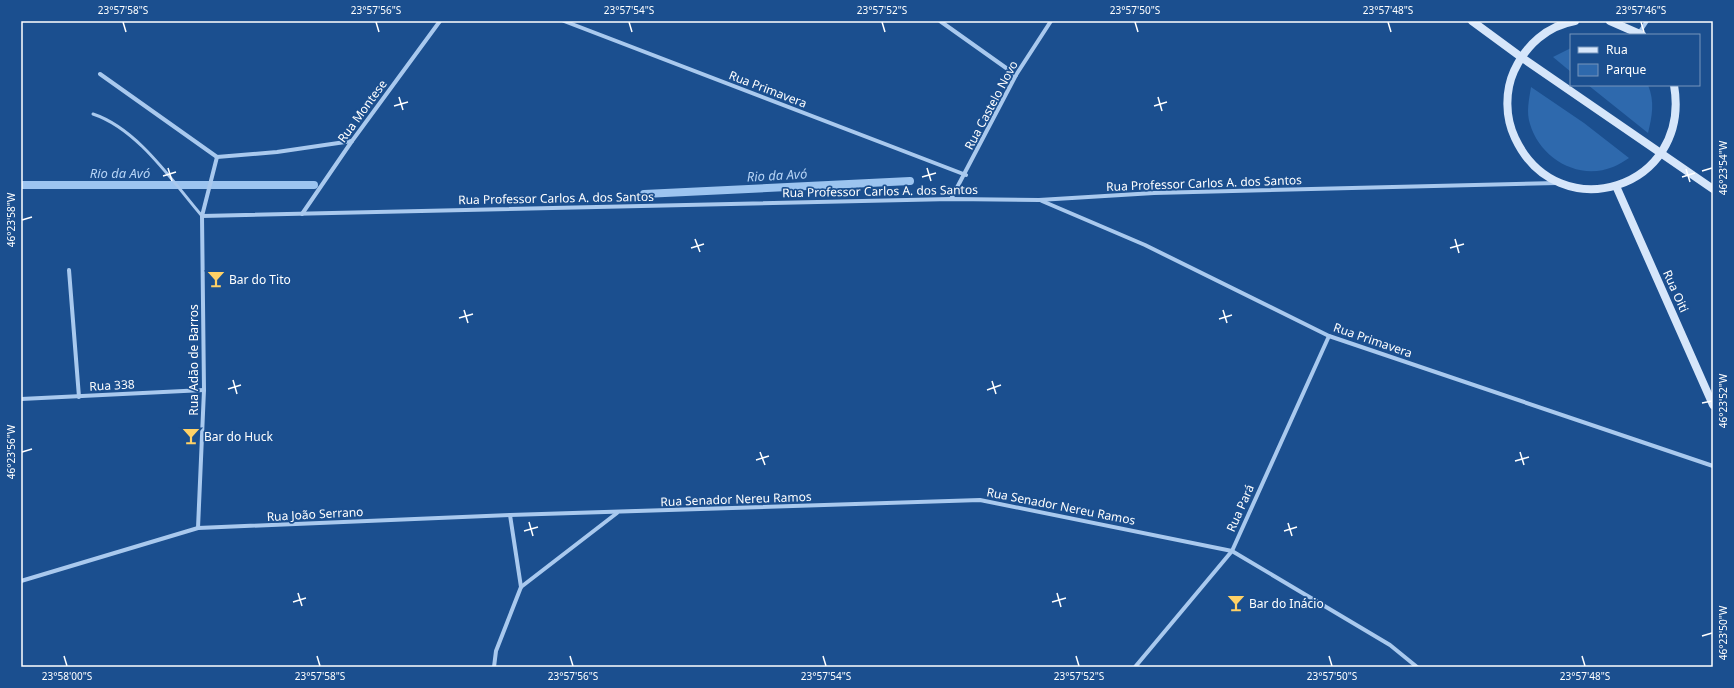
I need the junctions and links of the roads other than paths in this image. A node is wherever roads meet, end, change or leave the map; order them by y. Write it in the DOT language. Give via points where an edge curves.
graph roads {
  1 [pos="440,21"];
  2 [pos="564,21"];
  3 [pos="940,21"];
  4 [pos="1051,21"];
  5 [pos="1472,21"];
  6 [pos="1575,21"];
  7 [pos="1610,21"];
  8 [pos="1647,21"];
  9 [pos="1640,34"];
  10 [pos="1521,57"];
  11 [pos="100,74"];
  12 [pos="1016,75"];
  13 [pos="1674,86"];
  14 [pos="93,114"];
  15 [pos="352,141"];
  16 [pos="1661,154"];
  17 [pos="217,157"];
  18 [pos="966,175"];
  19 [pos="1558,183"];
  20 [pos="1616,186"];
  21 [pos="1713,189"];
  22 [pos="951,199"];
  23 [pos="1039,200"];
  24 [pos="302,214"];
  25 [pos="202,216"];
  26 [pos="69,270"];
  27 [pos="1329,336"];
  28 [pos="204,390"];
  29 [pos="79,397"];
  30 [pos="21,400"];
  31 [pos="1713,405"];
  32 [pos="1713,466"];
  33 [pos="618,513"];
  34 [pos="510,515"];
  35 [pos="198,528"];
  36 [pos="1232,552"];
  37 [pos="21,582"];
  38 [pos="521,587"];
  39 [pos="494,667"];
  40 [pos="1135,667"];
  41 [pos="1417,667"];
  1 -- 15 [label="street, Rua Montese"];
  2 -- 18 [label="street, Rua Primavera"];
  3 -- 12 [label="street"];
  4 -- 12 [label="street, Rua Castelo Novo"];
  5 -- 10 [label="street"];
  6 -- 10 [label="street" via="1562,24 1539,37"];
  7 -- 9 [label="street"];
  8 -- 9 [label="street"];
  10 -- 16 [label="street"];
  10 -- 19 [label="street" via="1509,85 1507,104 1510,128 1521,151 1538,170"];
  11 -- 17 [label="street"];
  12 -- 18 [label="street, Rua Castelo Novo"];
  13 -- 16 [label="street" via="1677,102 1674,130"];
  14 -- 25 [label="lane" via="105,118 141,144"];
  15 -- 17 [label="street" via="277,152"];
  15 -- 24 [label="street, Rua Montese"];
  16 -- 20 [label="street" via="1641,174"];
  16 -- 21 [label="street"];
  17 -- 25 [label="street, Rua Adão de Barros"];
  18 -- 22 [label="street, Rua Castelo Novo"];
  19 -- 20 [label="street" via="1587,190"];
  19 -- 23 [label="street, Rua Professor Carlos A. dos Santos" via="1154,193"];
  20 -- 31 [label="street, Rua Oiti"];
  22 -- 23 [label="street, Rua Professor Carlos A. dos Santos"];
  22 -- 24 [label="street, Rua Professor Carlos A. dos Santos"];
  23 -- 27 [label="street, Rua Primavera" via="1145,245"];
  24 -- 25 [label="street, Rua Professor Carlos A. dos Santos"];
  25 -- 28 [label="street, Rua Adão de Barros"];
  26 -- 29 [label="street"];
  27 -- 32 [label="street, Rua Primavera"];
  27 -- 36 [label="street, Rua Pará"];
  28 -- 29 [label="street, Rua 338"];
  28 -- 35 [label="street, Rua Adão de Barros"];
  29 -- 30 [label="street, Rua 338"];
  33 -- 34 [label="street, Rua João Serrano"];
  33 -- 36 [label="street, Rua Senador Nereu Ramos" via="980,500"];
  33 -- 38 [label="street"];
  34 -- 35 [label="street, Rua João Serrano"];
  34 -- 38 [label="street"];
  35 -- 37 [label="street, Rua João Serrano"];
  36 -- 40 [label="street, Rua Pará"];
  36 -- 41 [label="street, Rua Senador Nereu Ramos" via="1390,645"];
  38 -- 39 [label="street" via="496,651"];
}
